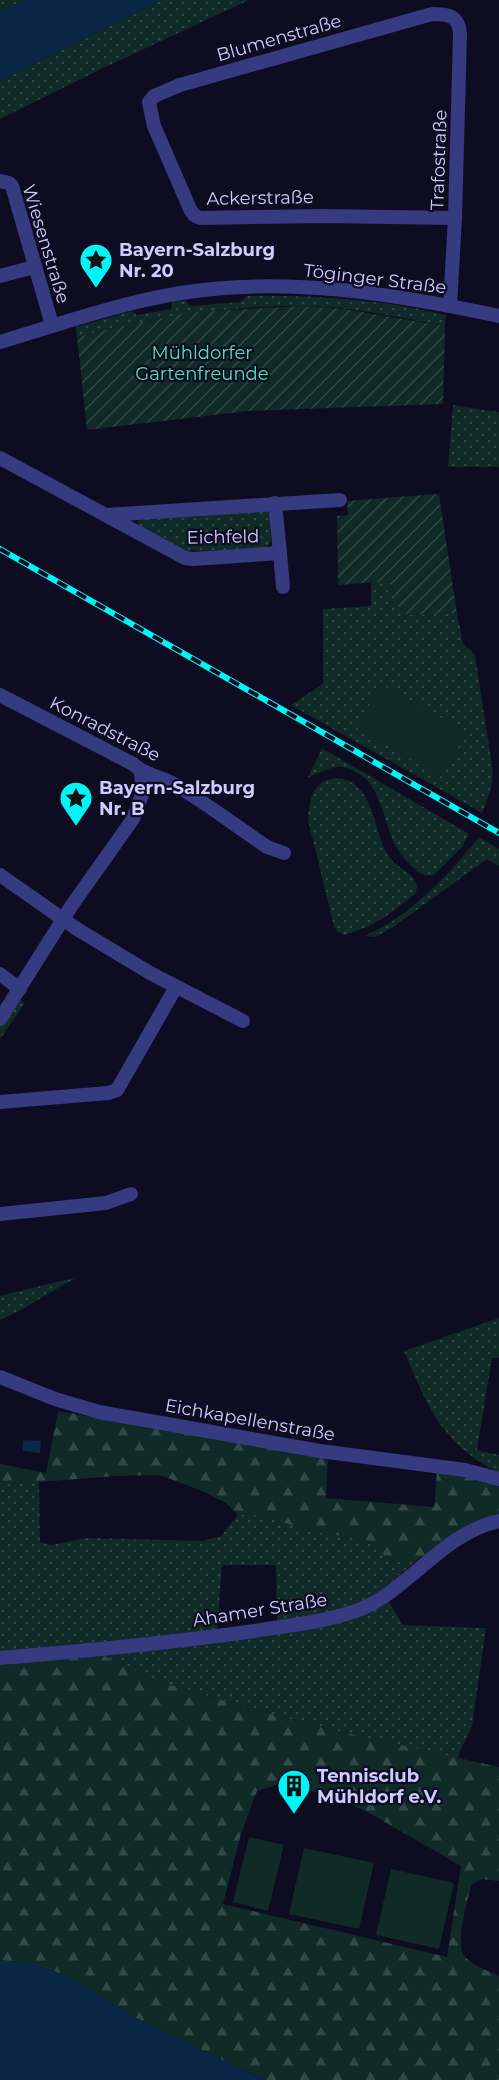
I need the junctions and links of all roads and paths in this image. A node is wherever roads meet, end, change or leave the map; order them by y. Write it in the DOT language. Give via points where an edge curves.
graph roads {
  1 [pos="453,16"];
  2 [pos="151,98"];
  3 [pos="0,181"];
  4 [pos="455,218"];
  5 [pos="34,267"];
  6 [pos="0,276"];
  7 [pos="450,306"];
  8 [pos="499,316"];
  9 [pos="52,325"];
  10 [pos="0,342"];
  11 [pos="0,458"];
  12 [pos="340,500"];
  13 [pos="275,503"];
  14 [pos="106,515"];
  15 [pos="280,553"];
  16 [pos="282,587"];
  17 [pos="0,695"];
  18 [pos="141,772"];
  19 [pos="284,853"];
  20 [pos="0,875"];
  21 [pos="64,919"];
  22 [pos="0,974"];
  23 [pos="176,987"];
  24 [pos="20,989"];
  25 [pos="0,1019"];
  26 [pos="243,1021"];
  27 [pos="0,1102"];
  28 [pos="131,1194"];
  29 [pos="0,1214"];
  30 [pos="0,1377"];
  31 [pos="499,1479"];
  32 [pos="499,1521"];
  33 [pos="0,1658"];
  1 -- 2 [label="street, Blumenstraße" via="432,14 180,85"];
  1 -- 4 [label="street, Trafostraße" via="460,26"];
  2 -- 4 [label="street, Ackerstraße" via="148,106 154,126 190,209 200,218"];
  3 -- 5 [label="street, Wiesenstraße" via="12,186"];
  4 -- 7 [label="street, Trafostraße"];
  5 -- 6 [label="street"];
  5 -- 9 [label="street, Wiesenstraße"];
  7 -- 8 [label="street, Töginger Straße"];
  7 -- 9 [label="street, Töginger Straße" via="332,289 231,288 135,302"];
  9 -- 10 [label="street, Töginger Straße"];
  11 -- 14 [label="street, Eichfeld"];
  12 -- 13 [label="street, Eichfeld"];
  13 -- 14 [label="street, Eichfeld"];
  13 -- 15 [label="street, Eichfeld"];
  14 -- 15 [label="street, Eichfeld" via="185,558"];
  15 -- 16 [label="street, Eichfeld"];
  17 -- 18 [label="street, Konradstraße" via="133,764"];
  18 -- 19 [label="street, Konradstraße" via="173,784 267,847"];
  18 -- 21 [label="street" via="143,792 133,819"];
  20 -- 21 [label="street"];
  21 -- 23 [label="street"];
  21 -- 24 [label="street"];
  22 -- 24 [label="street"];
  23 -- 26 [label="street"];
  23 -- 27 [label="street" via="117,1090"];
  24 -- 25 [label="street"];
  28 -- 29 [label="street" via="106,1203"];
  30 -- 31 [label="street, Eichkapellenstraße" via="99,1412 320,1451 465,1470"];
  32 -- 33 [label="street, Ahamer Straße" via="453,1543 375,1602 347,1614 203,1638"];
}
